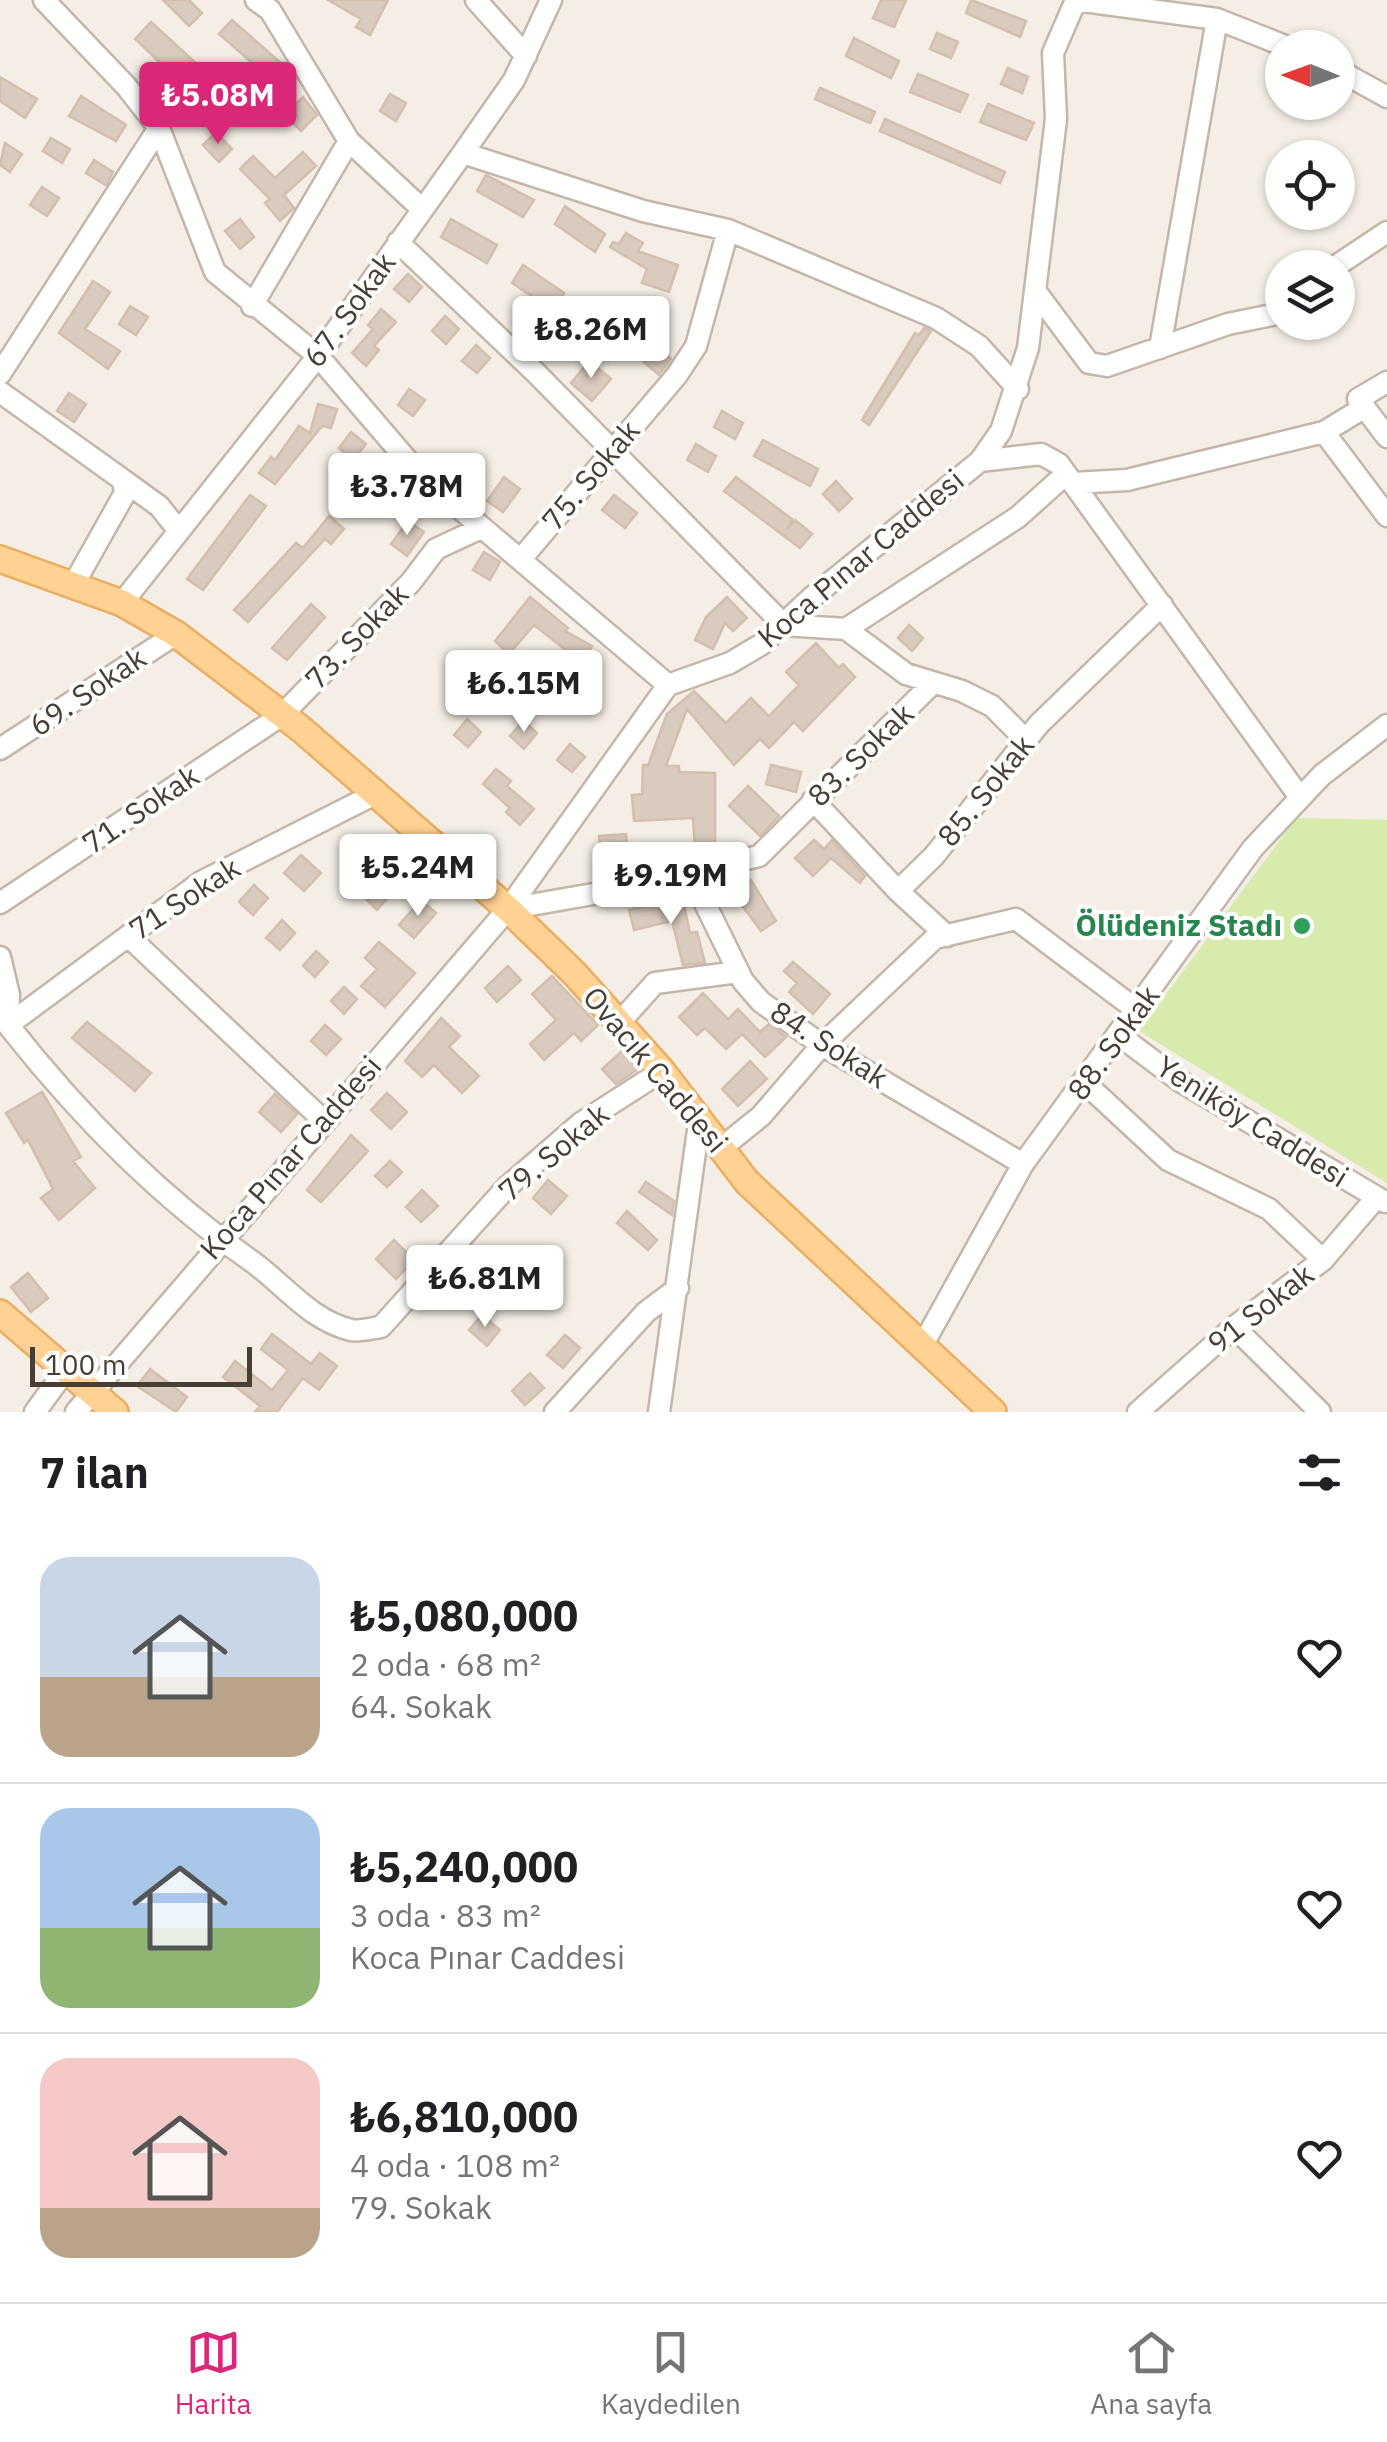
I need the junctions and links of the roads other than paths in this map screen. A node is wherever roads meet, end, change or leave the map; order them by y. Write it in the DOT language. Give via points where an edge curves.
graph roads {
  1 [pos="44,0"];
  2 [pos="256,0"];
  3 [pos="476,0"];
  4 [pos="551,0"];
  5 [pos="1076,0"];
  6 [pos="1217,20"];
  7 [pos="1265,38"];
  8 [pos="526,56"];
  9 [pos="1355,79"];
  10 [pos="1387,97"];
  11 [pos="159,128"];
  12 [pos="349,141"];
  13 [pos="463,153"];
  14 [pos="422,210"];
  15 [pos="728,230"];
  16 [pos="1387,232"];
  17 [pos="398,242"];
  18 [pos="1355,253"];
  19 [pos="1036,292"];
  20 [pos="252,306"];
  21 [pos="1265,316"];
  22 [pos="1160,348"];
  23 [pos="318,356"];
  24 [pos="0,374"];
  25 [pos="1387,382"];
  26 [pos="1018,389"];
  27 [pos="0,392"];
  28 [pos="1364,407"];
  29 [pos="1324,432"];
  30 [pos="1387,438"];
  31 [pos="610,450"];
  32 [pos="980,461"];
  33 [pos="1070,478"];
  34 [pos="123,480"];
  35 [pos="1387,516"];
  36 [pos="480,528"];
  37 [pos="179,532"];
  38 [pos="0,559"];
  39 [pos="521,559"];
  40 [pos="75,582"];
  41 [pos="122,603"];
  42 [pos="1162,605"];
  43 [pos="784,625"];
  44 [pos="846,629"];
  45 [pos="176,634"];
  46 [pos="932,684"];
  47 [pos="668,685"];
  48 [pos="282,715"];
  49 [pos="1387,726"];
  50 [pos="1026,740"];
  51 [pos="0,750"];
  52 [pos="375,794"];
  53 [pos="1299,796"];
  54 [pos="814,800"];
  55 [pos="690,873"];
  56 [pos="898,891"];
  57 [pos="0,903"];
  58 [pos="508,909"];
  59 [pos="128,936"];
  60 [pos="947,936"];
  61 [pos="0,957"];
  62 [pos="738,972"];
  63 [pos="1138,1010"];
  64 [pos="618,1022"];
  65 [pos="8,1025"];
  66 [pos="1120,1036"];
  67 [pos="822,1046"];
  68 [pos="662,1071"];
  69 [pos="1085,1083"];
  70 [pos="324,1121"];
  71 [pos="699,1123"];
  72 [pos="720,1149"];
  73 [pos="1024,1164"];
  74 [pos="1381,1201"];
  75 [pos="218,1242"];
  76 [pos="1323,1260"];
  77 [pos="678,1288"];
  78 [pos="0,1313"];
  79 [pos="1234,1327"];
  80 [pos="921,1348"];
  81 [pos="66,1372"];
  82 [pos="82,1402"];
  83 [pos="35,1412"];
  84 [pos="115,1412"];
  85 [pos="555,1412"];
  86 [pos="659,1412"];
  87 [pos="993,1412"];
  88 [pos="1138,1412"];
  89 [pos="1320,1412"];
  1 -- 11 [label="street"];
  2 -- 12 [label="street" via="270,10"];
  3 -- 8 [label="street"];
  4 -- 8 [label="street, 67. Sokak"];
  5 -- 6 [label="street"];
  5 -- 19 [label="street, Koca Pınar Caddesi" via="1054,53 1056,119"];
  6 -- 7 [label="street"];
  6 -- 22 [label="street"];
  8 -- 13 [label="street, 67. Sokak"];
  9 -- 10 [label="street"];
  11 -- 20 [label="street" via="215,272"];
  11 -- 24 [label="street"];
  12 -- 14 [label="street"];
  12 -- 20 [label="street"];
  13 -- 14 [label="street, 67. Sokak"];
  13 -- 15 [label="street" via="643,211"];
  14 -- 17 [label="street, 67. Sokak"];
  15 -- 26 [label="street" via="936,318 978,346"];
  15 -- 31 [label="street, 75. Sokak" via="696,346"];
  16 -- 18 [label="street"];
  17 -- 23 [label="street, 67. Sokak"];
  17 -- 31 [label="street"];
  19 -- 22 [label="street" via="1089,363 1107,366"];
  19 -- 26 [label="street, Koca Pınar Caddesi"];
  20 -- 23 [label="street"];
  21 -- 22 [label="street"];
  23 -- 36 [label="street" via="420,474"];
  23 -- 37 [label="street, 67. Sokak"];
  25 -- 28 [label="street" via="1358,399"];
  26 -- 32 [label="street, Koca Pınar Caddesi"];
  27 -- 34 [label="street"];
  28 -- 29 [label="street"];
  28 -- 30 [label="street"];
  29 -- 33 [label="street" via="1127,480"];
  29 -- 35 [label="street"];
  31 -- 39 [label="street, 75. Sokak"];
  31 -- 43 [label="street"];
  32 -- 33 [label="street" via="1041,454"];
  32 -- 43 [label="street, Koca Pınar Caddesi"];
  33 -- 42 [label="street"];
  33 -- 44 [label="street"];
  34 -- 37 [label="street" via="160,506"];
  34 -- 40 [label="street" via="125,494"];
  36 -- 39 [label="street"];
  36 -- 48 [label="street, 73. Sokak" via="436,549"];
  37 -- 41 [label="street, 67. Sokak"];
  38 -- 40 [label="main road, Ovacık Caddesi"];
  39 -- 47 [label="street"];
  40 -- 41 [label="main road, Ovacık Caddesi"];
  41 -- 45 [label="main road, Ovacık Caddesi"];
  42 -- 50 [label="street, 85. Sokak"];
  42 -- 53 [label="street"];
  43 -- 44 [label="street"];
  43 -- 47 [label="street, Koca Pınar Caddesi" via="730,663"];
  44 -- 46 [label="street" via="906,674"];
  45 -- 48 [label="main road, Ovacık Caddesi"];
  45 -- 51 [label="street, 69. Sokak"];
  46 -- 50 [label="street" via="992,706"];
  46 -- 54 [label="street, 83. Sokak"];
  47 -- 58 [label="street, Koca Pınar Caddesi"];
  48 -- 52 [label="main road, Ovacık Caddesi"];
  48 -- 57 [label="street, 71. Sokak"];
  49 -- 53 [label="street, 88. Sokak"];
  50 -- 56 [label="street, 85. Sokak"];
  52 -- 58 [label="main road, Ovacık Caddesi"];
  52 -- 59 [label="street, 71 Sokak" via="201,882"];
  53 -- 63 [label="street, 88. Sokak" via="1253,848"];
  54 -- 55 [label="street, 83. Sokak" via="759,856"];
  54 -- 56 [label="street"];
  55 -- 58 [label="street, 83. Sokak"];
  55 -- 62 [label="street, 84. Sokak"];
  56 -- 60 [label="street"];
  58 -- 64 [label="main road, Ovacık Caddesi"];
  58 -- 70 [label="street, Koca Pınar Caddesi"];
  59 -- 65 [label="street, 71 Sokak"];
  59 -- 70 [label="street"];
  60 -- 63 [label="street" via="1016,919"];
  60 -- 67 [label="street" via="935,938"];
  61 -- 65 [label="street"];
  62 -- 64 [label="street" via="655,983"];
  62 -- 67 [label="street, 84. Sokak" via="762,1002"];
  63 -- 66 [label="street, 88. Sokak"];
  64 -- 68 [label="main road, Ovacık Caddesi"];
  65 -- 75 [label="street, 79. Sokak" via="60,1090"];
  66 -- 69 [label="street, 88. Sokak"];
  66 -- 74 [label="street, Yeniköy Caddesi" via="1180,1081"];
  67 -- 72 [label="street" via="761,1116"];
  67 -- 73 [label="street, 84. Sokak"];
  68 -- 71 [label="main road, Ovacık Caddesi"];
  68 -- 75 [label="street, 79. Sokak" via="582,1123 508,1186 381,1327 352,1330 305,1308"];
  69 -- 73 [label="street, 88. Sokak"];
  69 -- 76 [label="street" via="1168,1160 1269,1210"];
  70 -- 75 [label="street, Koca Pınar Caddesi"];
  71 -- 72 [label="main road, Ovacık Caddesi"];
  71 -- 77 [label="street"];
  72 -- 80 [label="main road, Ovacık Caddesi"];
  73 -- 80 [label="street, 88. Sokak"];
  74 -- 76 [label="street, 91 Sokak"];
  75 -- 82 [label="street, Koca Pınar Caddesi"];
  76 -- 79 [label="street, 91 Sokak"];
  77 -- 85 [label="street" via="646,1312"];
  77 -- 86 [label="street"];
  78 -- 81 [label="main road"];
  79 -- 88 [label="street, 91 Sokak"];
  79 -- 89 [label="street"];
  80 -- 87 [label="main road, Ovacık Caddesi"];
  81 -- 82 [label="main road"];
  81 -- 83 [label="street"];
  82 -- 84 [label="main road"];
}
